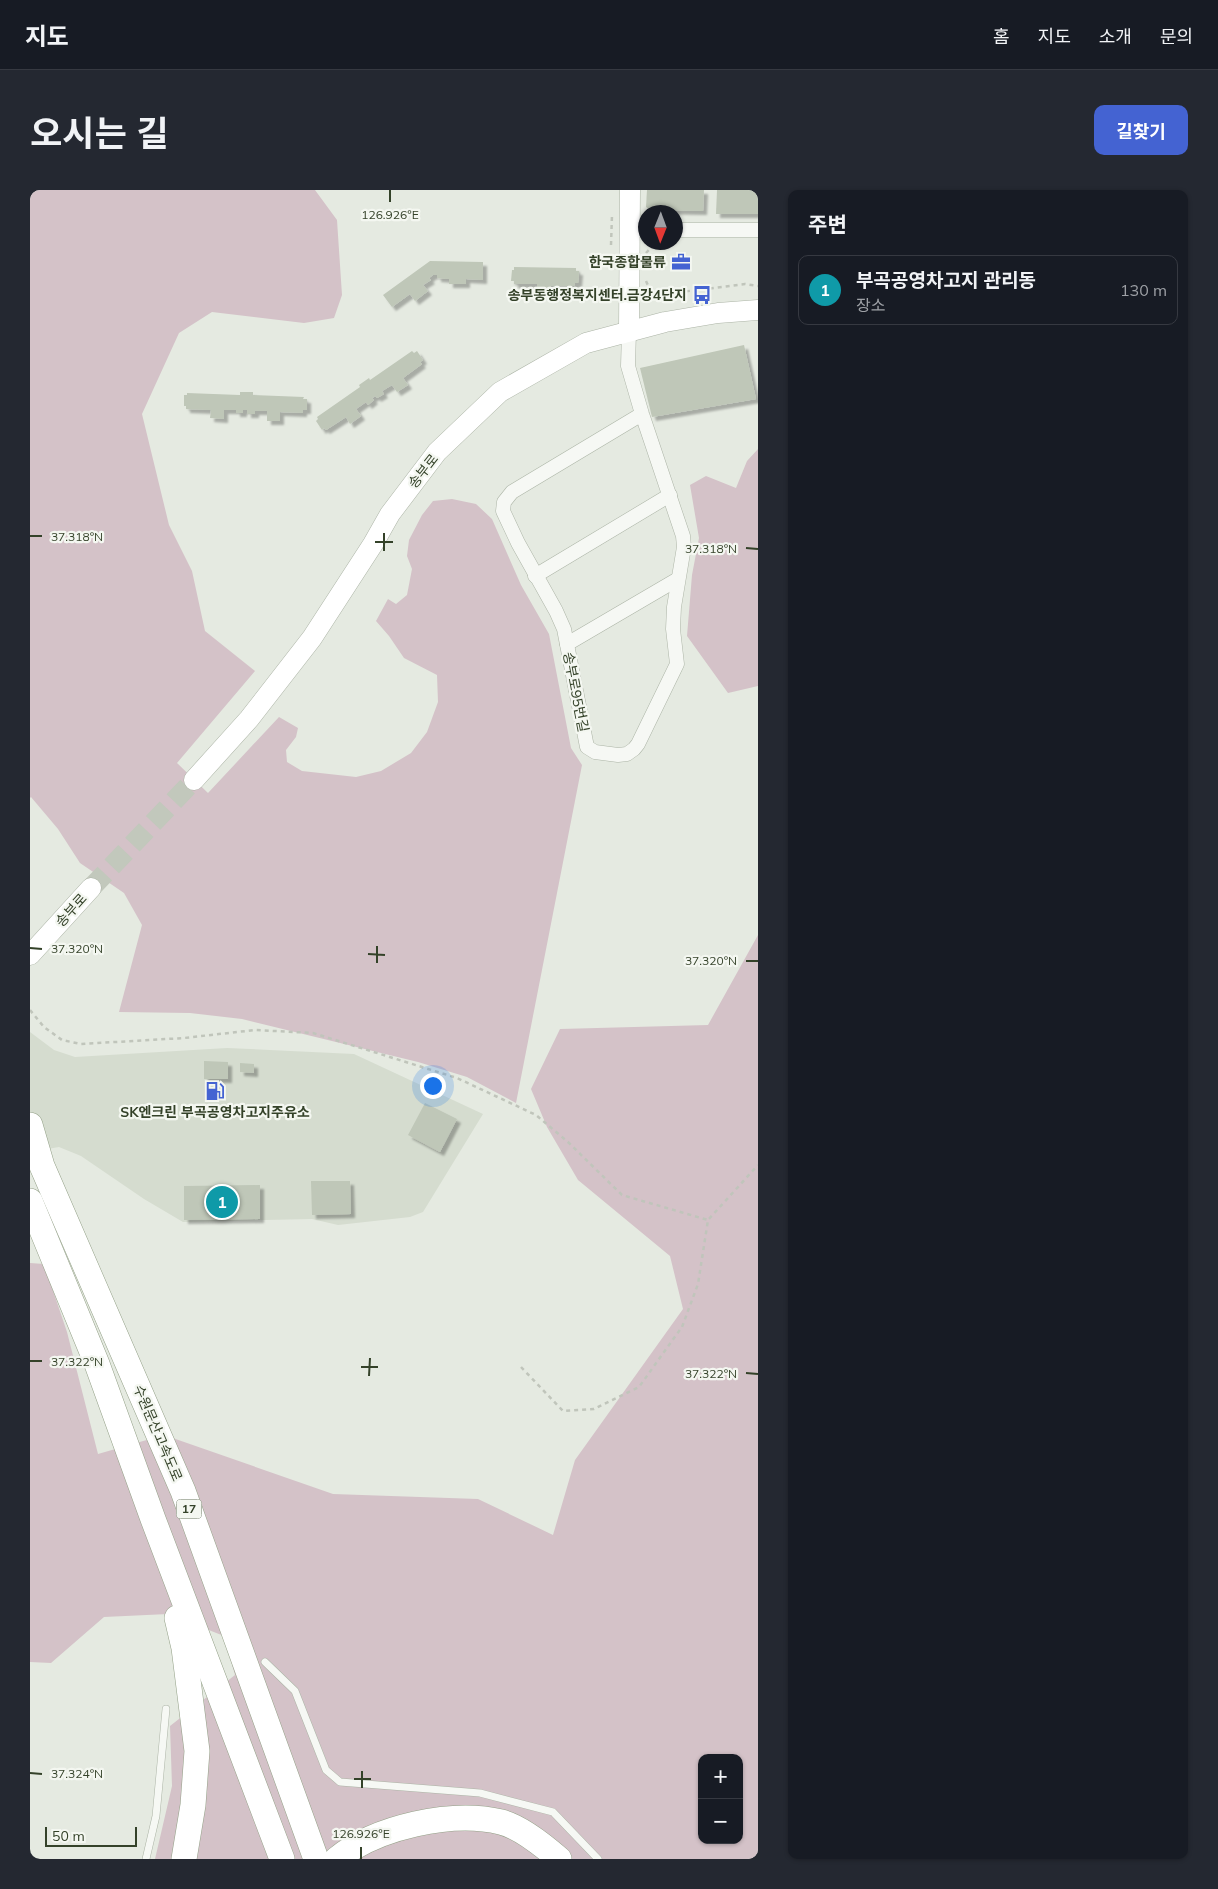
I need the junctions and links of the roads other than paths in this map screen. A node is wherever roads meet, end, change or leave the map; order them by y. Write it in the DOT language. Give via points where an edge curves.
graph roads {
  1 [pos="630,190"];
  2 [pos="636,190"];
  3 [pos="637,230"];
  4 [pos="683,230"];
  5 [pos="758,230"];
  6 [pos="758,310"];
  7 [pos="632,330"];
  8 [pos="642,414"];
  9 [pos="670,495"];
  10 [pos="535,576"];
  11 [pos="678,580"];
  12 [pos="567,644"];
  13 [pos="194,780"];
  14 [pos="91,888"];
  15 [pos="30,955"];
  16 [pos="30,1125"];
  17 [pos="30,1201"];
  18 [pos="153,1519"];
  19 [pos="266,1662"];
  20 [pos="166,1709"];
  21 [pos="348,1857"];
  22 [pos="146,1859"];
  23 [pos="184,1859"];
  24 [pos="282,1859"];
  25 [pos="316,1859"];
  26 [pos="538,1859"];
  27 [pos="558,1859"];
  28 [pos="598,1859"];
  1 -- 3 [label="street"];
  2 -- 3 [label="street"];
  3 -- 7 [label="street"];
  4 -- 5 [label="street"];
  6 -- 7 [label="street, 송부로" via="718,313"];
  7 -- 8 [label="street, 송부로95번길" via="628,366"];
  7 -- 13 [label="street, 송부로" via="586,343 500,392 437,452 390,514 312,638 249,719"];
  8 -- 9 [label="street, 송부로95번길"];
  8 -- 10 [label="street, 송부로95번길" via="512,492 504,502 503,511"];
  9 -- 10 [label="street"];
  9 -- 11 [label="street, 송부로95번길" via="684,547"];
  10 -- 12 [label="street, 송부로95번길" via="556,611"];
  11 -- 12 [label="street"];
  11 -- 12 [label="street, 송부로95번길" via="673,629 677,664 638,744 627,754 595,752 586,747"];
  14 -- 15 [label="street, 송부로"];
  16 -- 25 [label="highway, 수원문산고속도로 / 17" via="42,1166 183,1491"];
  17 -- 18 [label="highway" via="97,1364"];
  18 -- 23 [label="highway" via="184,1648 197,1751"];
  18 -- 24 [label="highway"];
  19 -- 28 [label="lane" via="295,1692 326,1770 340,1782 480,1793 553,1812"];
  20 -- 22 [label="lane" via="156,1816"];
  21 -- 26 [label="highway" via="409,1838 439,1833 470,1833 504,1840"];
  21 -- 27 [label="highway" via="379,1835 437,1820 471,1818 503,1822 537,1840"];
}
